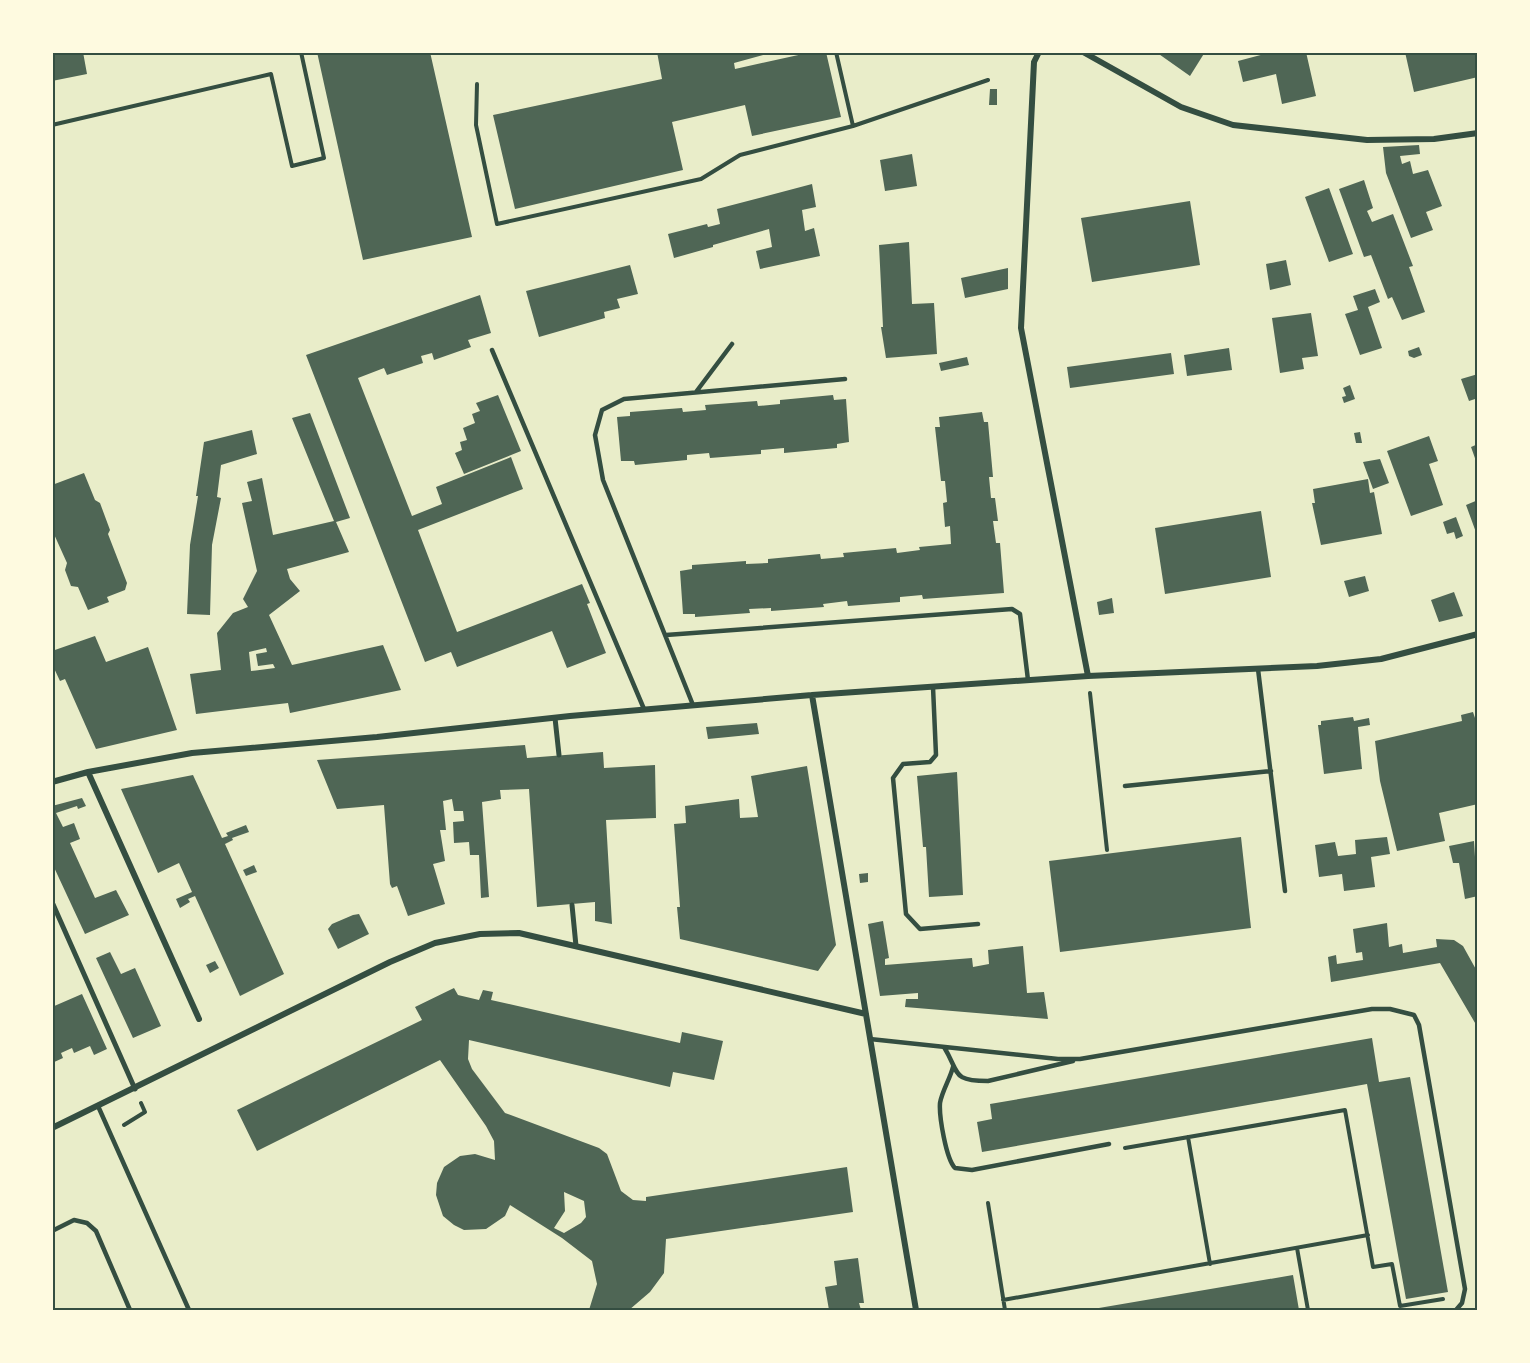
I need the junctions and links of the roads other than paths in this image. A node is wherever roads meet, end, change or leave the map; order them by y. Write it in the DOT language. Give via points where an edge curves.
graph roads {
  1 [pos="1040,52"];
  2 [pos="1083,52"];
  3 [pos="1478,133"];
  4 [pos="732,344"];
  5 [pos="492,350"];
  6 [pos="845,379"];
  7 [pos="696,392"];
  8 [pos="1478,634"];
  9 [pos="666,635"];
  10 [pos="1258,669"];
  11 [pos="1088,676"];
  12 [pos="1028,680"];
  13 [pos="933,687"];
  14 [pos="812,695"];
  15 [pos="693,705"];
  16 [pos="644,709"];
  17 [pos="555,718"];
  18 [pos="559,755"];
  19 [pos="1270,771"];
  20 [pos="88,772"];
  21 [pos="52,782"];
  22 [pos="1125,786"];
  23 [pos="1285,891"];
  24 [pos="52,902"];
  25 [pos="572,904"];
  26 [pos="978,924"];
  27 [pos="576,946"];
  28 [pos="866,1014"];
  29 [pos="199,1019"];
  30 [pos="870,1039"];
  31 [pos="944,1047"];
  32 [pos="1080,1059"];
  33 [pos="953,1067"];
  34 [pos="135,1089"];
  35 [pos="99,1106"];
  36 [pos="52,1128"];
  37 [pos="1109,1144"];
  38 [pos="52,1231"];
  39 [pos="130,1311"];
  40 [pos="189,1311"];
  41 [pos="915,1311"];
  42 [pos="1456,1311"];
  1 -- 11 [label="street" via="1034,62 1021,328"];
  2 -- 3 [label="street" via="1181,107 1233,125 1367,140 1434,139"];
  4 -- 7 [label="lane"];
  5 -- 16 [label="lane"];
  6 -- 7 [label="lane"];
  7 -- 9 [label="lane" via="624,399 602,410 595,435 603,480"];
  8 -- 10 [label="street" via="1381,659"];
  9 -- 12 [label="lane" via="1012,609 1020,614"];
  9 -- 15 [label="lane"];
  10 -- 11 [label="street"];
  10 -- 19 [label="lane"];
  11 -- 12 [label="street"];
  12 -- 13 [label="street"];
  13 -- 14 [label="street"];
  13 -- 26 [label="lane" via="936,755 930,762 903,764 892,778 906,914 920,929"];
  14 -- 15 [label="street"];
  14 -- 28 [label="street"];
  15 -- 16 [label="street"];
  16 -- 17 [label="street"];
  17 -- 18 [label="street"];
  17 -- 20 [label="street" via="192,753"];
  19 -- 22 [label="lane"];
  19 -- 23 [label="lane"];
  20 -- 21 [label="street"];
  20 -- 29 [label="street"];
  24 -- 34 [label="street"];
  25 -- 27 [label="street"];
  27 -- 28 [label="street"];
  27 -- 34 [label="street" via="519,933 480,934 435,943"];
  28 -- 30 [label="street"];
  30 -- 31 [label="lane"];
  30 -- 41 [label="street"];
  31 -- 32 [label="lane"];
  31 -- 33 [label="lane"];
  32 -- 33 [label="lane" via="988,1081 965,1079"];
  32 -- 42 [label="lane" via="1372,1009 1414,1016 1419,1025 1465,1289"];
  33 -- 37 [label="lane" via="940,1102 948,1155 955,1168 972,1170"];
  34 -- 35 [label="street"];
  35 -- 36 [label="street"];
  35 -- 40 [label="lane"];
  38 -- 39 [label="lane" via="74,1220 87,1223 96,1231"];
}
